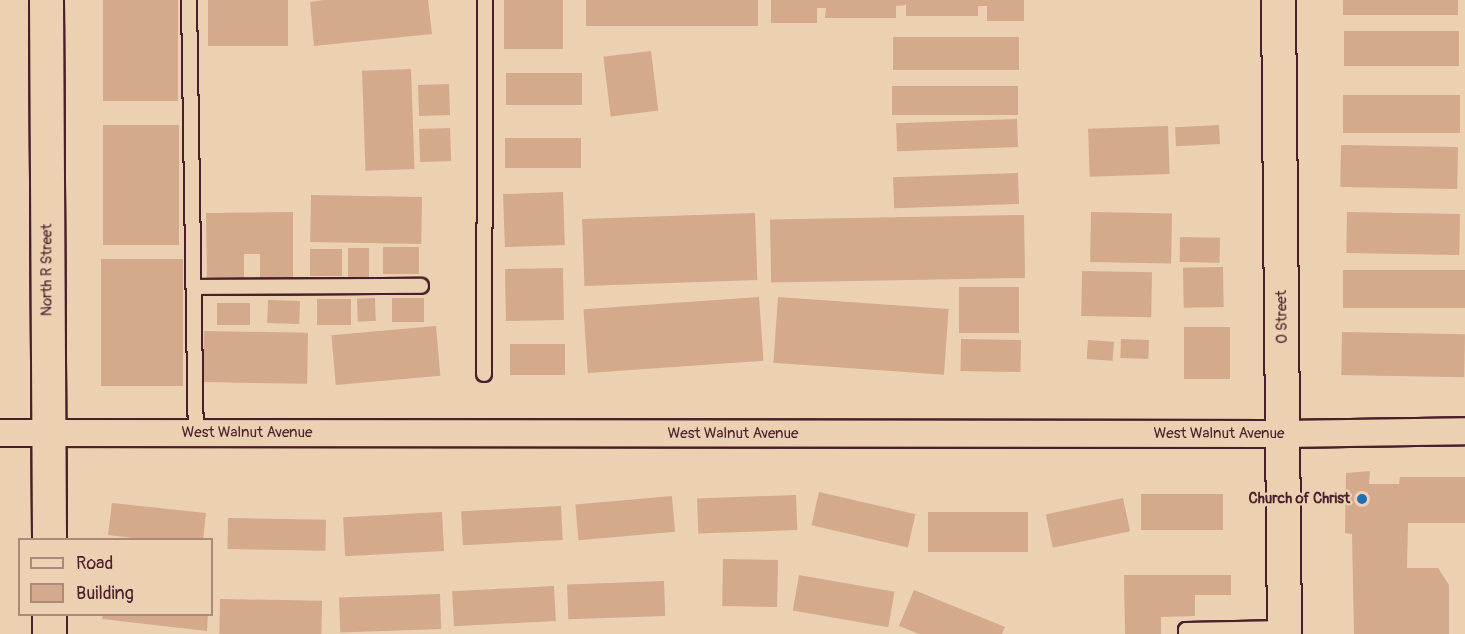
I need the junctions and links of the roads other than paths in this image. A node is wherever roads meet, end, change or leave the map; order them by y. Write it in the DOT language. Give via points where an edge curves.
graph roads {
  1 [pos="46,0"];
  2 [pos="189,0"];
  3 [pos="485,0"];
  4 [pos="1278,0"];
  5 [pos="421,286"];
  6 [pos="194,288"];
  7 [pos="484,374"];
  8 [pos="1465,432"];
  9 [pos="0,433"];
  10 [pos="48,433"];
  11 [pos="196,433"];
  12 [pos="1283,434"];
  13 [pos="49,538"];
  14 [pos="49,616"];
  15 [pos="1284,631"];
  16 [pos="49,634"];
  17 [pos="1186,634"];
  1 -- 10 [label="street, North R Street"];
  2 -- 6 [label="lane"];
  3 -- 7 [label="lane"];
  4 -- 12 [label="street, O Street"];
  5 -- 6 [label="lane"];
  6 -- 11 [label="lane"];
  8 -- 12 [label="street, West Walnut Avenue"];
  9 -- 10 [label="street, West Walnut Avenue"];
  10 -- 11 [label="street, West Walnut Avenue"];
  10 -- 13 [label="street, North R Street"];
  11 -- 12 [label="street, West Walnut Avenue"];
  12 -- 15 [label="street, O Street"];
  14 -- 16 [label="street"];
  15 -- 17 [label="lane" via="1186,630"];
}
